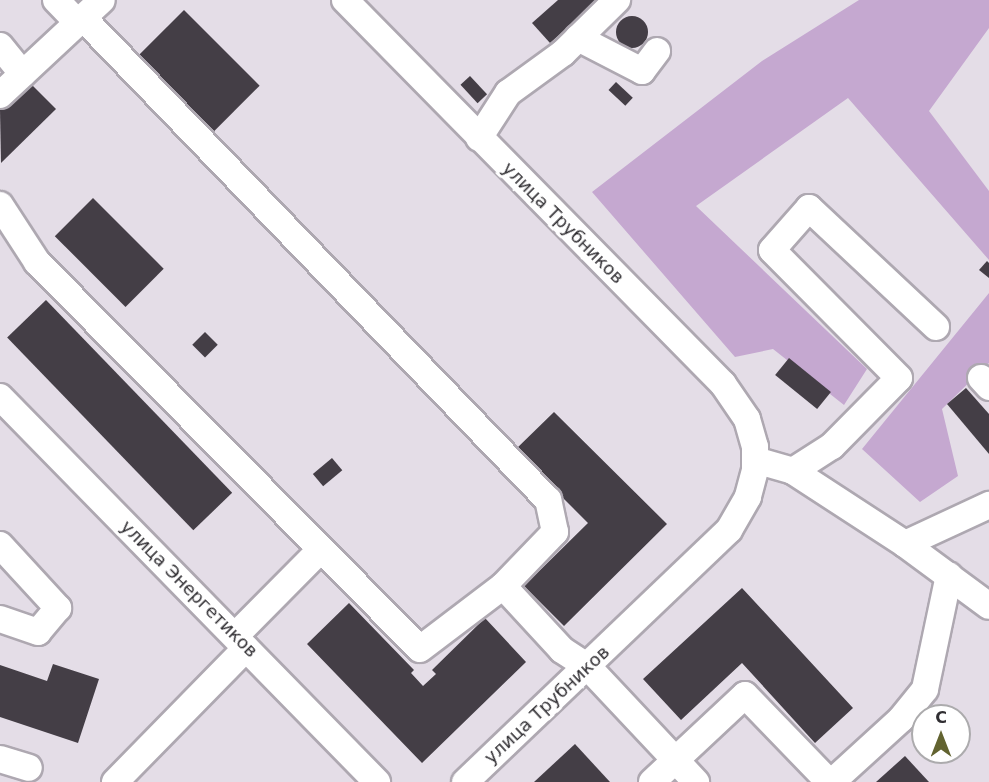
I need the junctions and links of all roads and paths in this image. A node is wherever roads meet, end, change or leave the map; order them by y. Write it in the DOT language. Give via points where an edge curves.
graph roads {
  1 [pos="56,0"];
  2 [pos="102,0"];
  3 [pos="345,0"];
  4 [pos="617,0"];
  5 [pos="81,21"];
  6 [pos="578,38"];
  7 [pos="0,46"];
  8 [pos="657,51"];
  9 [pos="23,74"];
  10 [pos="0,95"];
  11 [pos="479,138"];
  12 [pos="0,205"];
  13 [pos="936,327"];
  14 [pos="0,397"];
  15 [pos="755,460"];
  16 [pos="793,471"];
  17 [pos="989,505"];
  18 [pos="905,544"];
  19 [pos="0,545"];
  20 [pos="321,549"];
  21 [pos="949,575"];
  22 [pos="503,586"];
  23 [pos="987,604"];
  24 [pos="0,619"];
  25 [pos="240,642"];
  26 [pos="588,667"];
  27 [pos="0,759"];
  28 [pos="677,761"];
  29 [pos="29,768"];
  30 [pos="825,780"];
  31 [pos="115,782"];
  32 [pos="377,782"];
  33 [pos="465,782"];
  34 [pos="652,782"];
  35 [pos="696,782"];
  1 -- 5 [label="street"];
  2 -- 5 [label="street"];
  3 -- 11 [label="street, улица Трубников"];
  4 -- 6 [label="street"];
  5 -- 9 [label="street"];
  5 -- 22 [label="street" via="548,500 555,532"];
  6 -- 8 [label="street" via="642,72"];
  6 -- 11 [label="street" via="508,93"];
  7 -- 9 [label="street"];
  9 -- 10 [label="street"];
  11 -- 15 [label="street, улица Трубников" via="723,384 747,418"];
  12 -- 20 [label="street" via="37,262"];
  13 -- 16 [label="street" via="809,208 772,250 899,378 832,446"];
  14 -- 25 [label="street, улица Энергетиков"];
  15 -- 16 [label="street"];
  15 -- 26 [label="street, улица Трубников" via="748,497 729,530"];
  16 -- 18 [label="street"];
  17 -- 18 [label="street"];
  18 -- 21 [label="street"];
  19 -- 24 [label="street" via="58,608 38,632"];
  20 -- 22 [label="street" via="420,649"];
  20 -- 25 [label="street"];
  21 -- 23 [label="street"];
  21 -- 30 [label="street" via="925,689 901,719"];
  22 -- 26 [label="street" via="562,650"];
  25 -- 31 [label="street"];
  25 -- 32 [label="street, улица Энергетиков"];
  26 -- 28 [label="street"];
  26 -- 33 [label="street, улица Трубников"];
  27 -- 29 [label="street"];
  28 -- 30 [label="street" via="745,695"];
  28 -- 34 [label="street"];
  28 -- 35 [label="street"];
}
